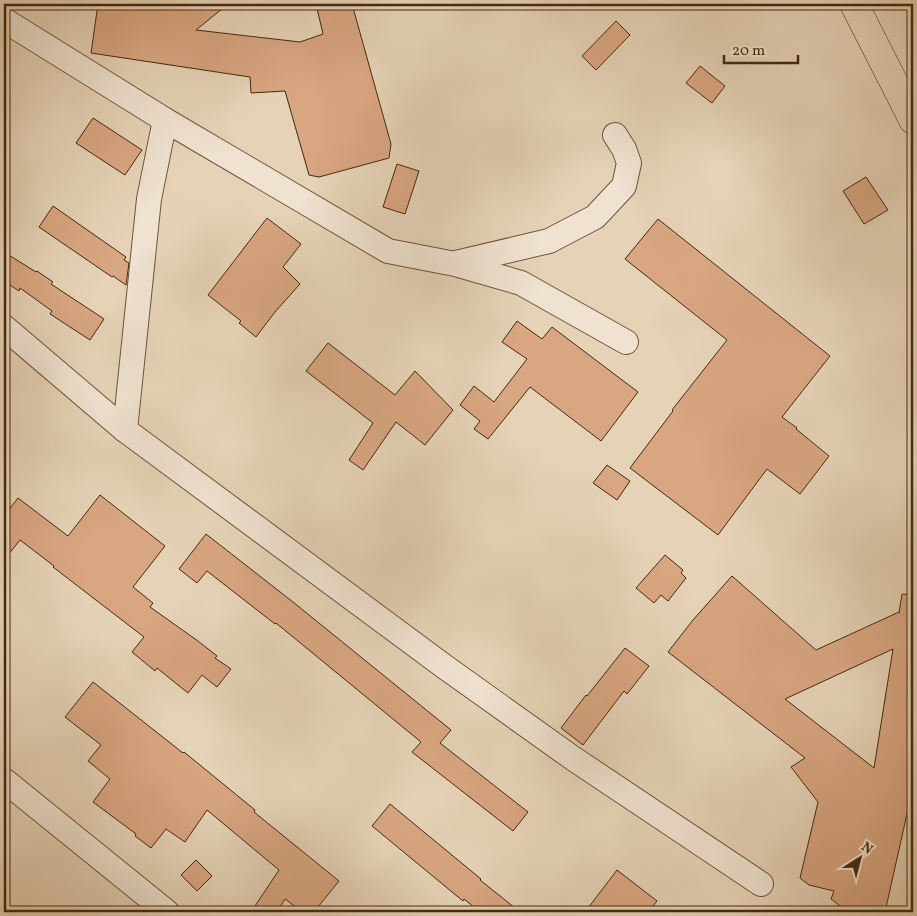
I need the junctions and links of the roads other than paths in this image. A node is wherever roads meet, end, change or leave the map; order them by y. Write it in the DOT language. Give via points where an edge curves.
graph roads {
  1 [pos="854,4"];
  2 [pos="4,20"];
  3 [pos="165,120"];
  4 [pos="913,120"];
  5 [pos="615,135"];
  6 [pos="455,264"];
  7 [pos="4,327"];
  8 [pos="626,342"];
  9 [pos="125,430"];
  10 [pos="4,780"];
  11 [pos="761,884"];
  12 [pos="166,912"];
  1 -- 4 [label="main road"];
  2 -- 3 [label="street"];
  3 -- 6 [label="street" via="388,251"];
  3 -- 9 [label="street" via="149,198"];
  5 -- 6 [label="street" via="629,163 624,186 595,217 549,241"];
  6 -- 8 [label="street" via="521,283"];
  7 -- 9 [label="street"];
  9 -- 11 [label="street" via="509,713"];
  10 -- 12 [label="street"];
}
